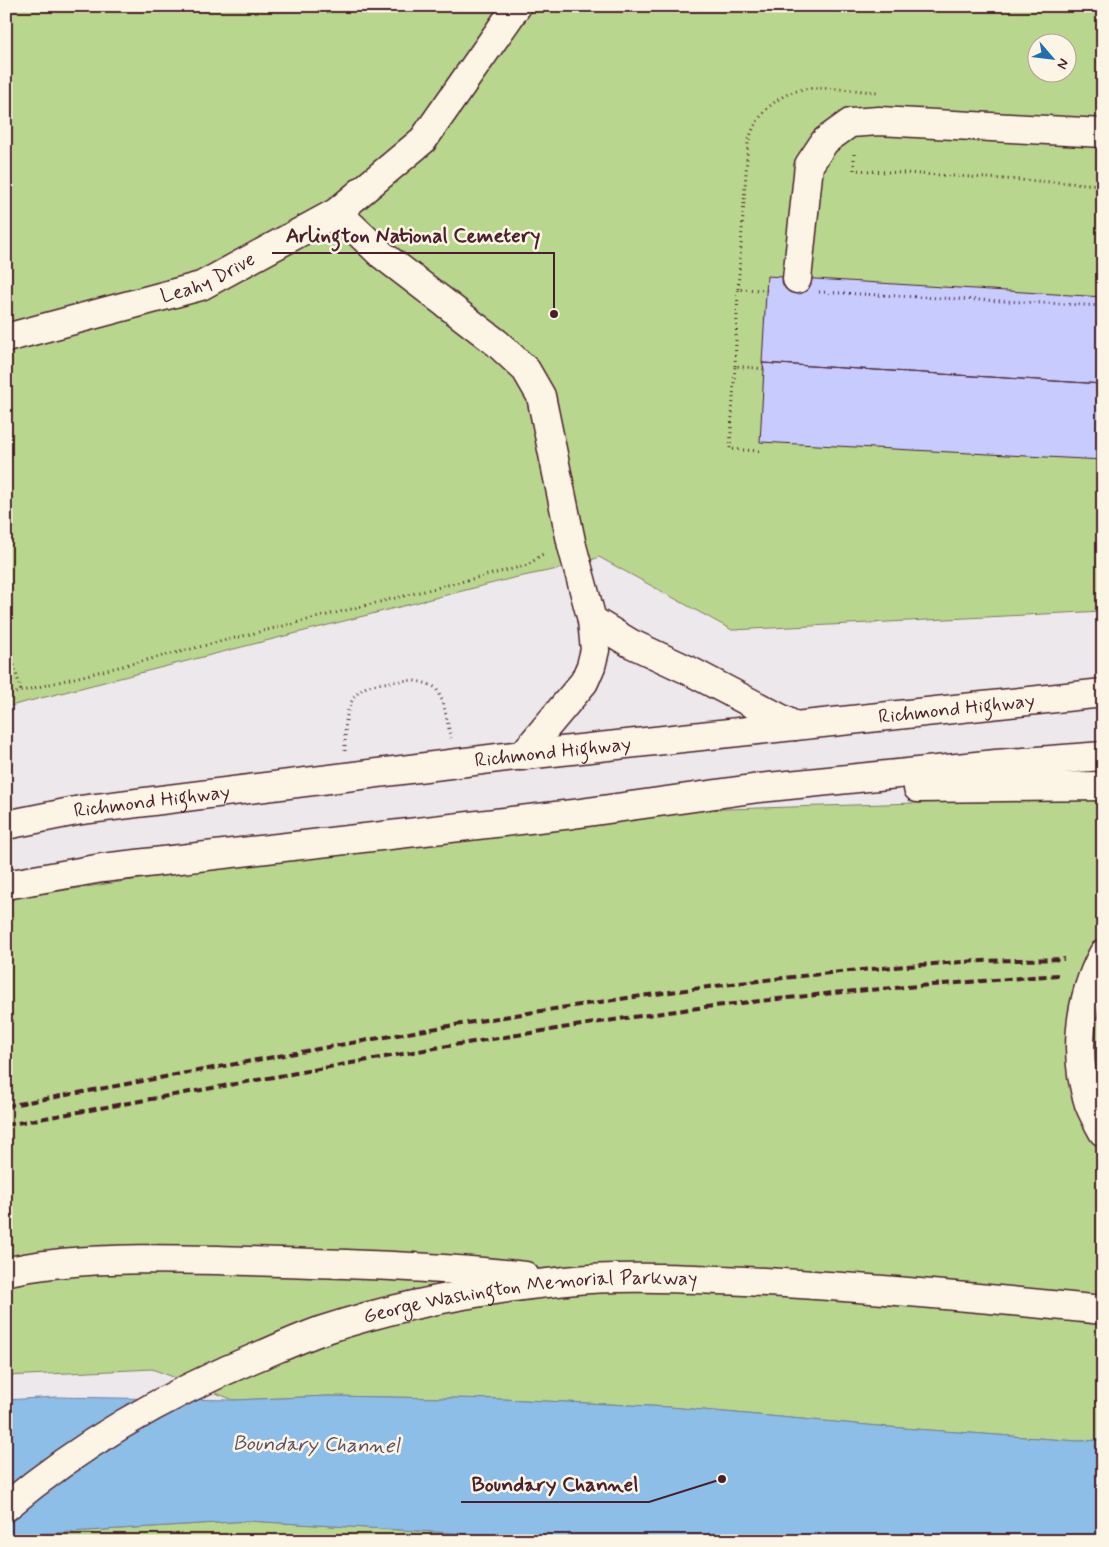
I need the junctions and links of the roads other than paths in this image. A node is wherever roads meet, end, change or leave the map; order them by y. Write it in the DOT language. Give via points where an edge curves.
graph roads {
  1 [pos="517,6"];
  2 [pos="1103,132"];
  3 [pos="338,212"];
  4 [pos="805,285"];
  5 [pos="6,324"];
  6 [pos="38,331"];
  7 [pos="6,338"];
  8 [pos="592,620"];
  9 [pos="1103,693"];
  10 [pos="795,726"];
  11 [pos="522,756"];
  12 [pos="1103,756"];
  13 [pos="1103,786"];
  14 [pos="759,788"];
  15 [pos="6,825"];
  16 [pos="6,885"];
  17 [pos="1103,954"];
  18 [pos="1103,1132"];
  19 [pos="6,1272"];
  20 [pos="568,1281"];
  21 [pos="1103,1310"];
  22 [pos="6,1507"];
  1 -- 3 [label="main road, Leahy Drive" via="423,140"];
  2 -- 4 [label="main road" via="879,121 850,123 825,141 809,165"];
  3 -- 6 [label="main road, Leahy Drive" via="202,286"];
  3 -- 8 [label="main road" via="381,254 497,343 526,370 541,396 572,546"];
  5 -- 6 [label="main road"];
  6 -- 7 [label="main road, Leahy Drive"];
  8 -- 10 [label="main road" via="630,643"];
  8 -- 11 [label="main road" via="595,650 584,682"];
  9 -- 10 [label="main road, Richmond Highway"];
  10 -- 11 [label="main road, Richmond Highway"];
  11 -- 15 [label="main road, Richmond Highway" via="81,810"];
  12 -- 14 [label="main road"];
  13 -- 14 [label="main road"];
  14 -- 16 [label="main road" via="573,814 102,868"];
  17 -- 18 [label="main road" via="1094,969 1087,993 1080,1046 1082,1074 1090,1105"];
  19 -- 20 [label="main road" via="81,1261 153,1259 473,1270"];
  20 -- 21 [label="main road, George Washington Memorial Parkway" via="690,1279 773,1282"];
  20 -- 22 [label="main road, George Washington Memorial Parkway" via="462,1296 321,1330 217,1373 135,1416 52,1471"];
}
